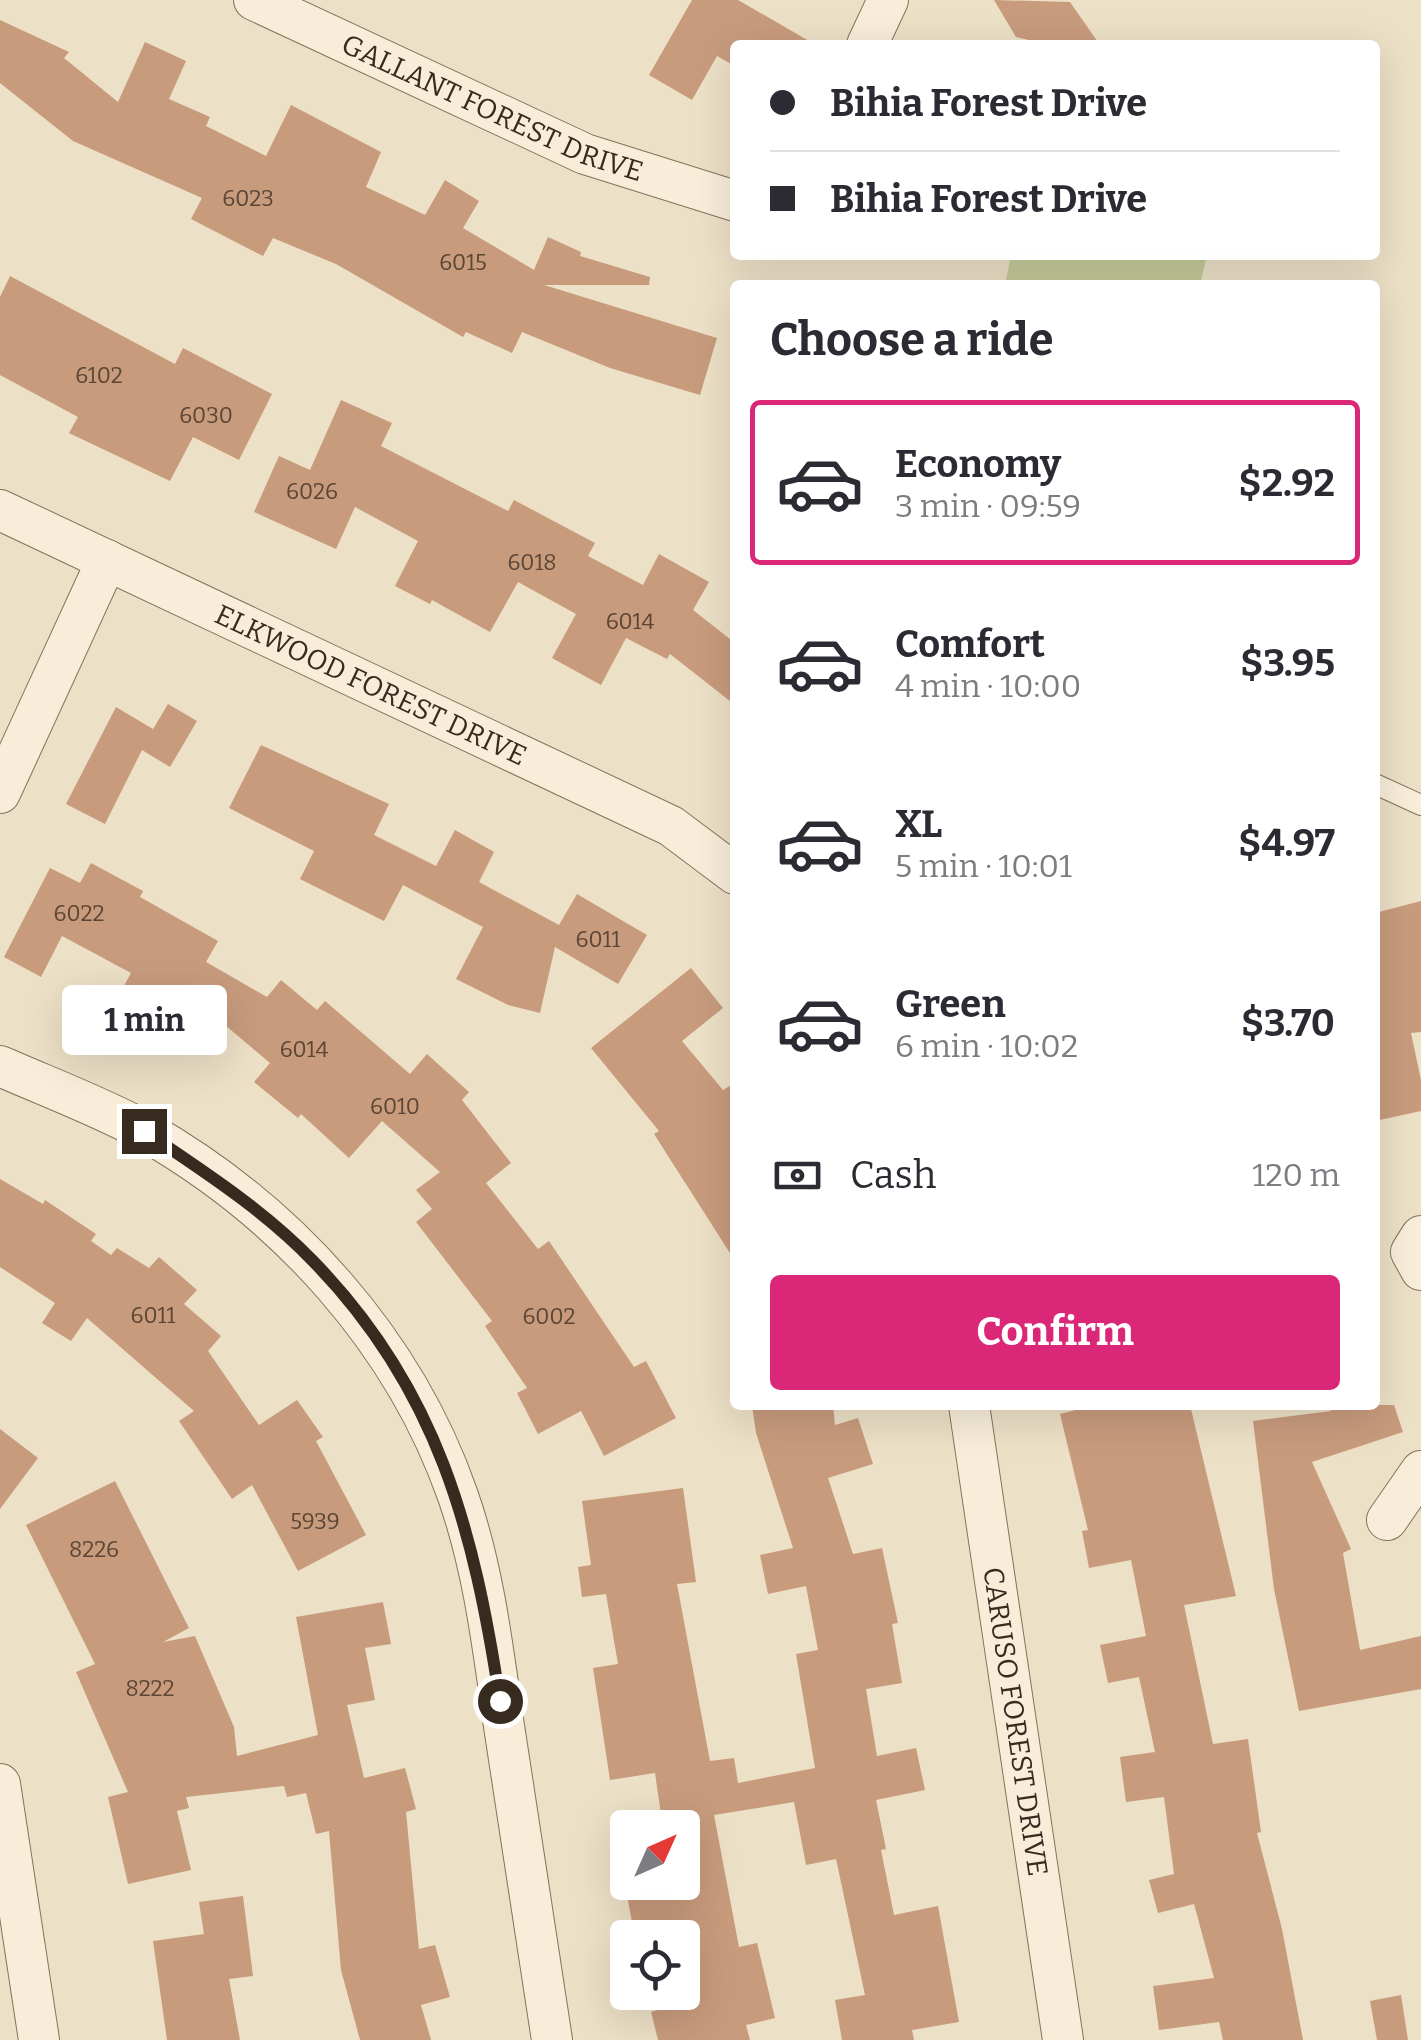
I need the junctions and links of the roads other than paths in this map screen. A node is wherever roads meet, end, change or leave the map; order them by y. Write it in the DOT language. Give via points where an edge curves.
graph roads {
  1 [pos="254,0"];
  2 [pos="888,0"];
  3 [pos="869,40"];
  4 [pos="730,198"];
  5 [pos="0,510"];
  6 [pos="107,560"];
  7 [pos="1380,786"];
  8 [pos="0,793"];
  9 [pos="1421,806"];
  10 [pos="730,870"];
  11 [pos="0,1066"];
  12 [pos="1421,1236"];
  13 [pos="1421,1270"];
  14 [pos="970,1410"];
  15 [pos="1421,1471"];
  16 [pos="1387,1520"];
  17 [pos="0,1784"];
  18 [pos="39,2040"];
  19 [pos="552,2040"];
  20 [pos="1063,2040"];
  1 -- 4 [label="street, GALLANT FOREST DRIVE" via="585,154"];
  2 -- 3 [label="street"];
  5 -- 6 [label="street, ELKWOOD FOREST DRIVE"];
  6 -- 8 [label="street"];
  6 -- 10 [label="street, ELKWOOD FOREST DRIVE" via="671,826"];
  7 -- 9 [label="lane"];
  11 -- 19 [label="street" via="144,1131 233,1191 313,1260 376,1336 420,1407 458,1496 483,1588"];
  12 -- 13 [label="street" via="1411,1252"];
  14 -- 20 [label="street, CARUSO FOREST DRIVE"];
  15 -- 16 [label="street"];
  17 -- 18 [label="street"];
}
